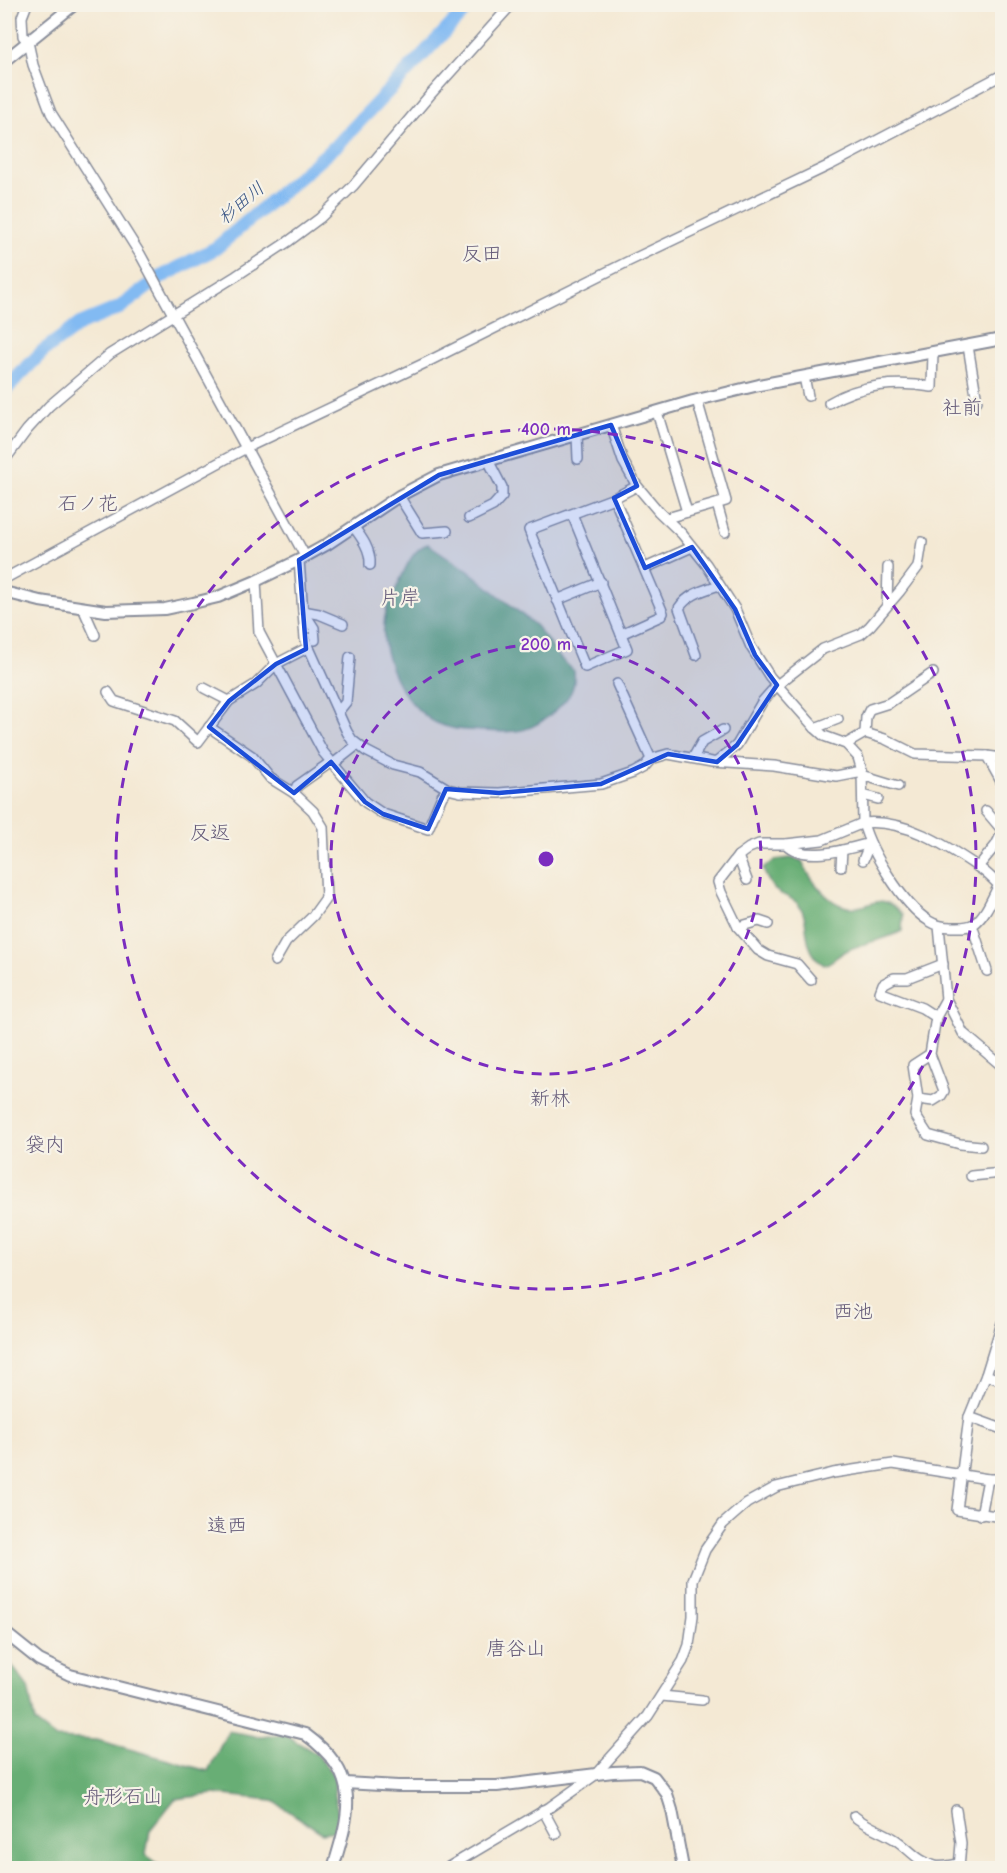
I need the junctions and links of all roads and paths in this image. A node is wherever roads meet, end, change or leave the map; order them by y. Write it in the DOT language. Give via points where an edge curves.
graph roads {
  1 [pos="27,4"];
  2 [pos="75,4"];
  3 [pos="512,4"];
  4 [pos="28,42"];
  5 [pos="4,61"];
  6 [pos="1002,75"];
  7 [pos="172,312"];
  8 [pos="1002,339"];
  9 [pos="968,346"];
  10 [pos="933,352"];
  11 [pos="804,376"];
  12 [pos="808,396"];
  13 [pos="697,400"];
  14 [pos="977,401"];
  15 [pos="829,403"];
  16 [pos="657,412"];
  17 [pos="611,425"];
  18 [pos="577,435"];
  19 [pos="246,448"];
  20 [pos="578,459"];
  21 [pos="488,460"];
  22 [pos="4,461"];
  23 [pos="637,486"];
  24 [pos="399,496"];
  25 [pos="614,498"];
  26 [pos="717,504"];
  27 [pos="687,512"];
  28 [pos="572,514"];
  29 [pos="469,518"];
  30 [pos="667,518"];
  31 [pos="353,526"];
  32 [pos="447,531"];
  33 [pos="725,532"];
  34 [pos="922,542"];
  35 [pos="692,547"];
  36 [pos="302,558"];
  37 [pos="370,565"];
  38 [pos="888,567"];
  39 [pos="645,568"];
  40 [pos="4,579"];
  41 [pos="256,581"];
  42 [pos="601,582"];
  43 [pos="719,585"];
  44 [pos="4,592"];
  45 [pos="557,600"];
  46 [pos="887,605"];
  47 [pos="83,608"];
  48 [pos="303,611"];
  49 [pos="343,624"];
  50 [pos="621,634"];
  51 [pos="95,635"];
  52 [pos="312,644"];
  53 [pos="696,655"];
  54 [pos="350,657"];
  55 [pos="276,664"];
  56 [pos="933,673"];
  57 [pos="617,684"];
  58 [pos="777,685"];
  59 [pos="204,688"];
  60 [pos="108,692"];
  61 [pos="229,701"];
  62 [pos="338,712"];
  63 [pos="838,719"];
  64 [pos="209,727"];
  65 [pos="815,728"];
  66 [pos="723,730"];
  67 [pos="865,733"];
  68 [pos="846,744"];
  69 [pos="357,745"];
  70 [pos="987,756"];
  71 [pos="693,758"];
  72 [pos="1002,758"];
  73 [pos="651,759"];
  74 [pos="717,762"];
  75 [pos="332,763"];
  76 [pos="862,773"];
  77 [pos="1002,783"];
  78 [pos="898,786"];
  79 [pos="448,789"];
  80 [pos="294,794"];
  81 [pos="863,795"];
  82 [pos="878,799"];
  83 [pos="986,811"];
  84 [pos="863,823"];
  85 [pos="1002,832"];
  86 [pos="870,843"];
  87 [pos="786,844"];
  88 [pos="842,850"];
  89 [pos="738,856"];
  90 [pos="863,860"];
  91 [pos="841,867"];
  92 [pos="978,867"];
  93 [pos="747,880"];
  94 [pos="1001,886"];
  95 [pos="768,924"];
  96 [pos="972,925"];
  97 [pos="939,926"];
  98 [pos="738,927"];
  99 [pos="275,961"];
  100 [pos="943,964"];
  101 [pos="987,971"];
  102 [pos="811,980"];
  103 [pos="946,999"];
  104 [pos="936,1017"];
  105 [pos="930,1054"];
  106 [pos="1002,1066"];
  107 [pos="918,1099"];
  108 [pos="981,1146"];
  109 [pos="1002,1173"];
  110 [pos="971,1176"];
  111 [pos="1002,1323"];
  112 [pos="986,1375"];
  113 [pos="1002,1381"];
  114 [pos="969,1417"];
  115 [pos="1002,1430"];
  116 [pos="962,1475"];
  117 [pos="988,1479"];
  118 [pos="1002,1479"];
  119 [pos="981,1515"];
  120 [pos="1002,1517"];
  121 [pos="4,1632"];
  122 [pos="662,1696"];
  123 [pos="702,1700"];
  124 [pos="595,1775"];
  125 [pos="345,1783"];
  126 [pos="543,1810"];
  127 [pos="956,1810"];
  128 [pos="854,1816"];
  129 [pos="556,1834"];
  130 [pos="959,1866"];
  131 [pos="333,1869"];
  132 [pos="447,1869"];
  133 [pos="683,1869"];
  1 -- 4 [label="street" via="22,17 23,36"];
  2 -- 4 [label="street"];
  3 -- 7 [label="street" via="353,186 320,218"];
  4 -- 5 [label="street"];
  4 -- 7 [label="street" via="51,113"];
  6 -- 19 [label="street" via="832,164"];
  7 -- 19 [label="street"];
  7 -- 22 [label="street" via="74,383 27,430"];
  8 -- 9 [label="street"];
  9 -- 10 [label="street"];
  9 -- 14 [label="street"];
  10 -- 11 [label="street"];
  10 -- 15 [label="street" via="932,387 883,384"];
  11 -- 12 [label="street"];
  11 -- 13 [label="street"];
  13 -- 16 [label="street"];
  13 -- 26 [label="street" via="726,501"];
  16 -- 17 [label="street"];
  16 -- 27 [label="street"];
  17 -- 18 [label="street"];
  17 -- 23 [label="street" via="623,461"];
  18 -- 20 [label="street"];
  18 -- 21 [label="street"];
  19 -- 36 [label="street"];
  19 -- 40 [label="street"];
  21 -- 24 [label="street" via="439,475"];
  21 -- 29 [label="street" via="502,487 502,496 493,506"];
  23 -- 25 [label="street"];
  23 -- 30 [label="street"];
  24 -- 31 [label="street"];
  24 -- 32 [label="street" via="422,533"];
  25 -- 28 [label="street"];
  25 -- 39 [label="street"];
  26 -- 27 [label="street"];
  26 -- 33 [label="street"];
  27 -- 30 [label="street"];
  28 -- 42 [label="street"];
  28 -- 45 [label="street" via="529,530"];
  30 -- 35 [label="street"];
  31 -- 36 [label="street"];
  31 -- 37 [label="street" via="371,555"];
  34 -- 46 [label="street" via="918,567"];
  35 -- 39 [label="street"];
  35 -- 43 [label="street"];
  36 -- 41 [label="street"];
  36 -- 48 [label="street" via="298,566"];
  38 -- 46 [label="street"];
  39 -- 50 [label="street" via="663,613"];
  41 -- 47 [label="street" via="218,597 165,609"];
  41 -- 55 [label="street" via="259,632"];
  42 -- 45 [label="street"];
  42 -- 50 [label="street"];
  43 -- 53 [label="street" via="692,595 680,608"];
  43 -- 58 [label="street" via="735,609 755,655"];
  44 -- 47 [label="street"];
  45 -- 50 [label="street" via="585,667 627,649"];
  46 -- 58 [label="street" via="861,634 830,645"];
  47 -- 51 [label="street"];
  48 -- 49 [label="street"];
  48 -- 52 [label="street" via="305,639"];
  52 -- 55 [label="street"];
  52 -- 62 [label="street"];
  54 -- 62 [label="street" via="346,702"];
  55 -- 61 [label="street" via="256,684"];
  55 -- 75 [label="street"];
  56 -- 67 [label="street" via="889,703 870,709"];
  57 -- 73 [label="street"];
  58 -- 65 [label="street"];
  58 -- 74 [label="street" via="762,702 737,745"];
  59 -- 61 [label="street"];
  60 -- 64 [label="street" via="114,701 175,721 198,742"];
  61 -- 64 [label="street"];
  62 -- 69 [label="street"];
  63 -- 65 [label="street"];
  64 -- 80 [label="street" via="252,756 270,778"];
  65 -- 68 [label="street"];
  66 -- 71 [label="street" via="702,742"];
  67 -- 68 [label="street"];
  67 -- 70 [label="street" via="915,754"];
  68 -- 76 [label="street" via="858,757"];
  69 -- 75 [label="street"];
  69 -- 79 [label="street" via="393,765 420,772"];
  70 -- 72 [label="street"];
  70 -- 77 [label="street"];
  71 -- 73 [label="street" via="674,754"];
  71 -- 74 [label="street"];
  73 -- 79 [label="street" via="644,768 601,784 499,793"];
  74 -- 76 [label="street" via="836,776"];
  75 -- 79 [label="street" via="365,802 383,814 428,829"];
  75 -- 80 [label="street" via="297,786"];
  76 -- 78 [label="street"];
  76 -- 81 [label="street"];
  80 -- 99 [label="street" via="314,810 323,827 326,898 286,942"];
  81 -- 82 [label="street"];
  81 -- 84 [label="street"];
  83 -- 85 [label="street"];
  84 -- 86 [label="street"];
  84 -- 87 [label="street" via="822,840"];
  84 -- 92 [label="street" via="909,830 944,844"];
  85 -- 92 [label="street"];
  86 -- 88 [label="street"];
  86 -- 90 [label="street"];
  86 -- 97 [label="street" via="910,905"];
  87 -- 88 [label="street" via="816,854"];
  87 -- 89 [label="street" via="759,844"];
  88 -- 91 [label="street"];
  89 -- 93 [label="street"];
  89 -- 98 [label="street" via="718,882"];
  92 -- 94 [label="street"];
  94 -- 96 [label="street"];
  95 -- 98 [label="street" via="759,921"];
  96 -- 97 [label="street"];
  96 -- 101 [label="street"];
  97 -- 100 [label="street"];
  98 -- 102 [label="street" via="758,950 797,964"];
  100 -- 103 [label="street"];
  100 -- 104 [label="street" via="907,978 894,978 883,984 880,992"];
  103 -- 104 [label="street"];
  103 -- 106 [label="street" via="963,1033"];
  104 -- 105 [label="street"];
  105 -- 107 [label="street" via="913,1065"];
  105 -- 107 [label="street" via="944,1090 933,1101"];
  107 -- 108 [label="street" via="915,1115 928,1135"];
  109 -- 110 [label="street"];
  111 -- 112 [label="street"];
  112 -- 113 [label="street"];
  112 -- 114 [label="street"];
  114 -- 115 [label="street"];
  114 -- 116 [label="street"];
  116 -- 117 [label="street"];
  116 -- 119 [label="street" via="957,1510"];
  116 -- 122 [label="street" via="893,1464 776,1487 747,1503 723,1524 705,1550 693,1580 689,1645"];
  117 -- 118 [label="street"];
  117 -- 119 [label="street"];
  119 -- 120 [label="street"];
  121 -- 125 [label="street" via="39,1660 70,1675 305,1734 321,1745"];
  122 -- 123 [label="street"];
  122 -- 124 [label="street"];
  124 -- 125 [label="street" via="497,1786"];
  124 -- 126 [label="street"];
  124 -- 133 [label="street" via="640,1771 660,1783 672,1810"];
  125 -- 131 [label="street" via="348,1816"];
  126 -- 129 [label="street"];
  126 -- 132 [label="street"];
  127 -- 130 [label="street" via="961,1843"];
  128 -- 130 [label="street" via="932,1865"];
}
